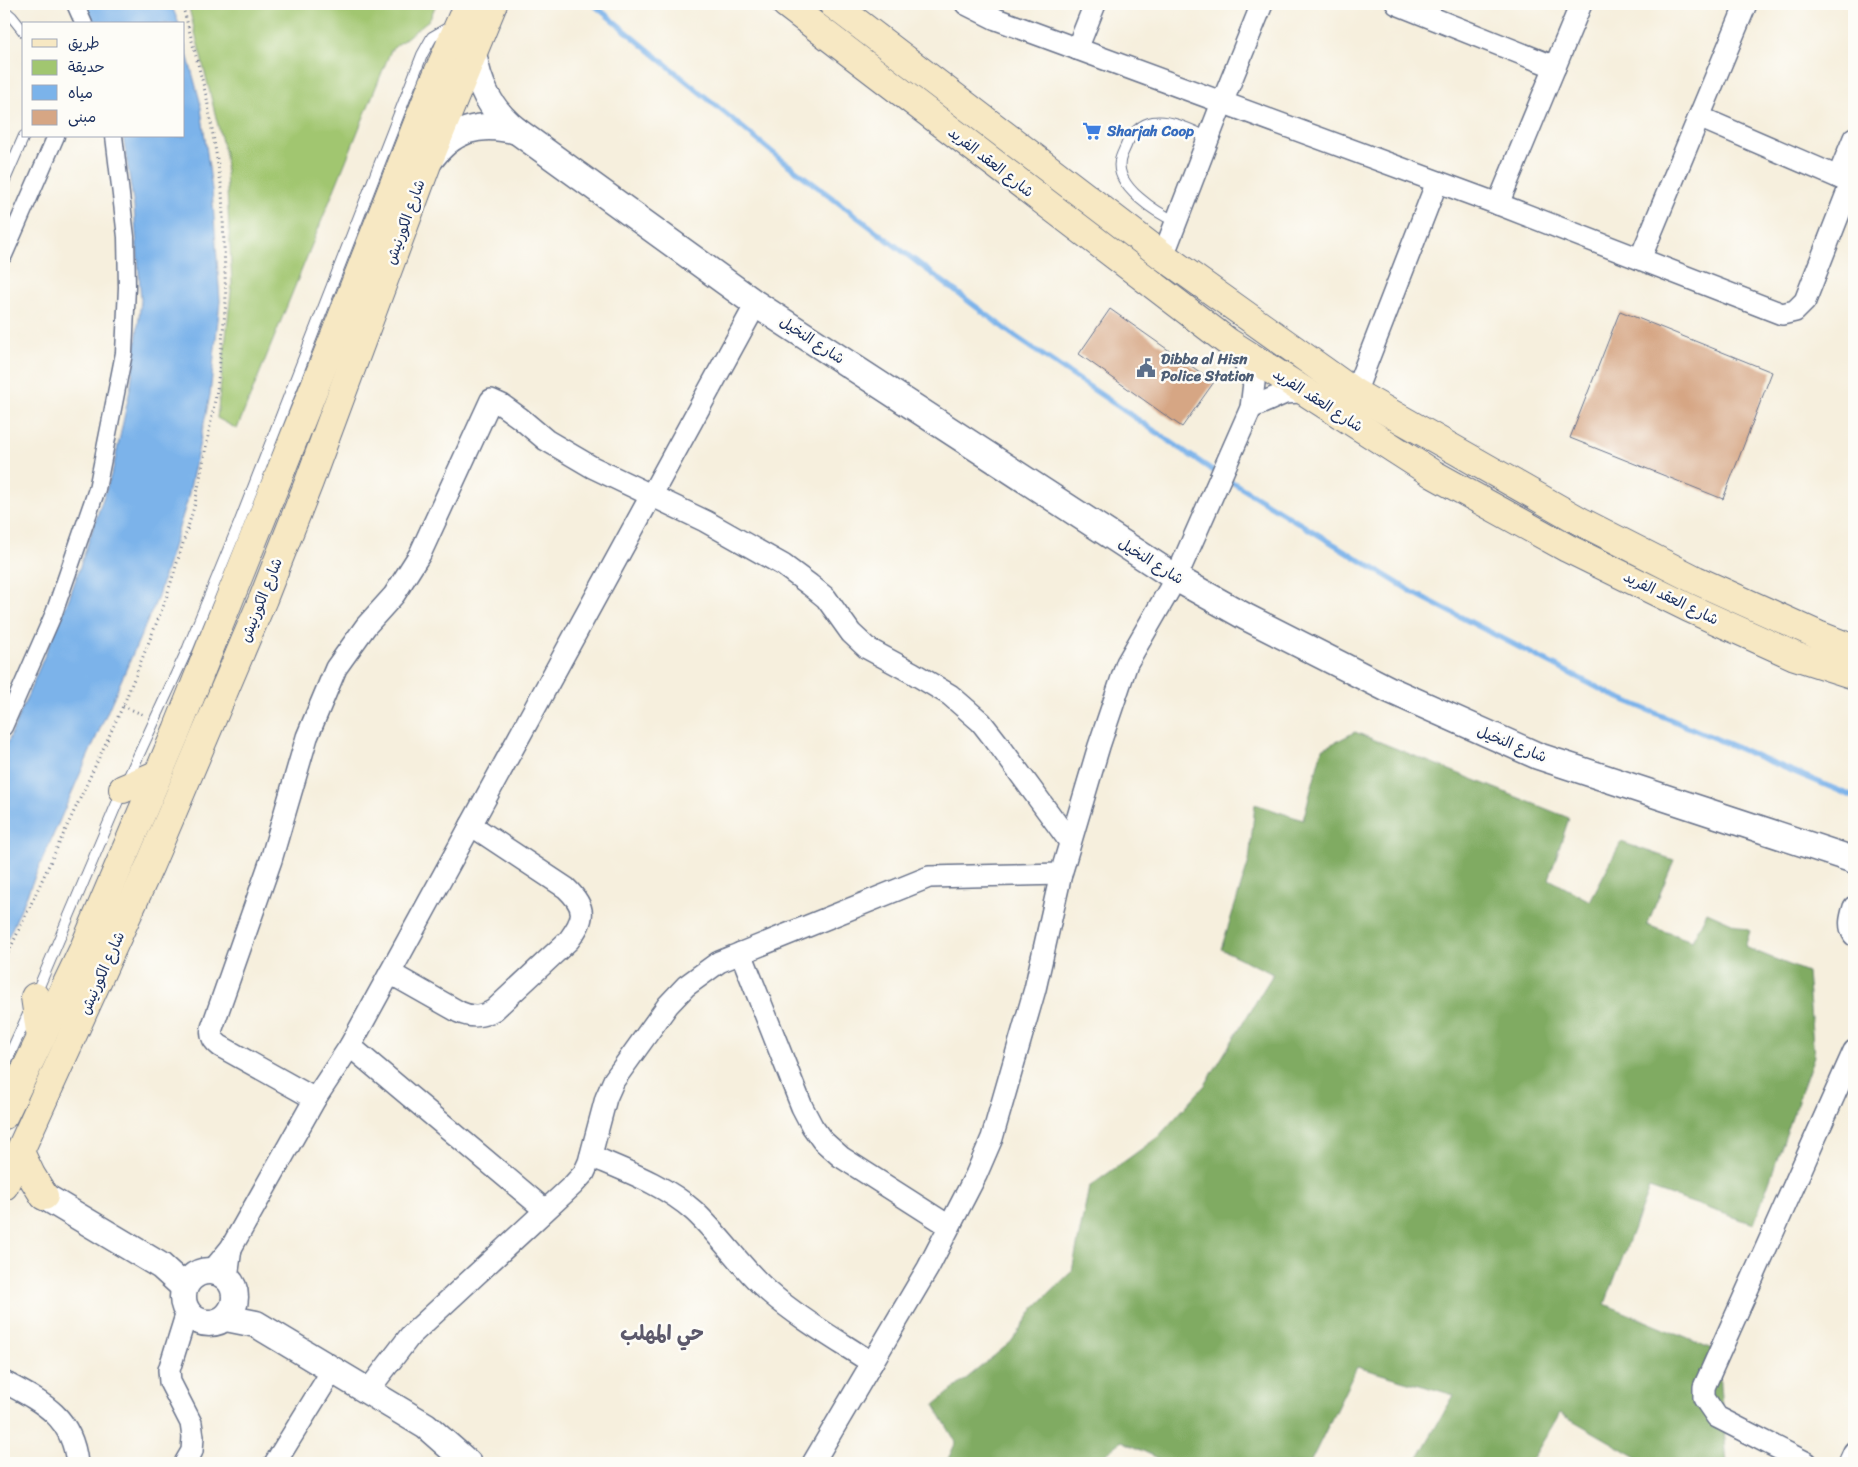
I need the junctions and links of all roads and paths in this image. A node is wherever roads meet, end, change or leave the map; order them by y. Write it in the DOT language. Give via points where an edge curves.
graph roads {
  1 [pos="75,4"];
  2 [pos="181,4"];
  3 [pos="493,4"];
  4 [pos="786,4"];
  5 [pos="966,4"];
  6 [pos="1095,4"];
  7 [pos="1262,4"];
  8 [pos="1582,4"];
  9 [pos="1746,4"];
  10 [pos="1410,6"];
  11 [pos="844,7"];
  12 [pos="4,10"];
  13 [pos="465,12"];
  14 [pos="83,22"];
  15 [pos="22,30"];
  16 [pos="1077,49"];
  17 [pos="473,52"];
  18 [pos="1555,67"];
  19 [pos="1222,103"];
  20 [pos="1699,117"];
  21 [pos="517,131"];
  22 [pos="23,138"];
  23 [pos="55,138"];
  24 [pos="114,138"];
  25 [pos="1208,138"];
  26 [pos="1854,138"];
  27 [pos="427,164"];
  28 [pos="1848,181"];
  29 [pos="4,182"];
  30 [pos="1437,182"];
  31 [pos="1498,204"];
  32 [pos="1177,222"];
  33 [pos="4,255"];
  34 [pos="1163,256"];
  35 [pos="1640,259"];
  36 [pos="756,304"];
  37 [pos="1228,342"];
  38 [pos="1355,394"];
  39 [pos="1317,399"];
  40 [pos="1251,408"];
  41 [pos="652,495"];
  42 [pos="1176,578"];
  43 [pos="1854,649"];
  44 [pos="1854,675"];
  45 [pos="4,727"];
  46 [pos="158,774"];
  47 [pos="124,789"];
  48 [pos="471,825"];
  49 [pos="1070,842"];
  50 [pos="1854,860"];
  51 [pos="1061,874"];
  52 [pos="1854,907"];
  53 [pos="1854,935"];
  54 [pos="741,953"];
  55 [pos="4,962"];
  56 [pos="390,973"];
  57 [pos="35,997"];
  58 [pos="41,1038"];
  59 [pos="350,1046"];
  60 [pos="1854,1051"];
  61 [pos="4,1067"];
  62 [pos="315,1099"];
  63 [pos="4,1115"];
  64 [pos="20,1152"];
  65 [pos="590,1156"];
  66 [pos="4,1186"];
  67 [pos="44,1196"];
  68 [pos="4,1197"];
  69 [pos="545,1210"];
  70 [pos="949,1226"];
  71 [pos="206,1291"];
  72 [pos="256,1324"];
  73 [pos="872,1363"];
  74 [pos="332,1371"];
  75 [pos="4,1382"];
  76 [pos="368,1392"];
  77 [pos="1854,1452"];
  78 [pos="77,1463"];
  79 [pos="185,1463"];
  80 [pos="275,1463"];
  81 [pos="468,1463"];
  82 [pos="813,1463"];
  83 [pos="1807,1463"];
  84 [pos="1849,1463"];
  1 -- 14 [label="street"];
  2 -- 55 [label="path" via="207,98 222,189 226,302 217,390 195,504 165,602 123,706"];
  3 -- 17 [label="main road, شارع الكورنيش"];
  4 -- 37 [label="main road, شارع العقد الفريد"];
  5 -- 16 [label="street" via="996,19"];
  6 -- 16 [label="street"];
  7 -- 19 [label="street"];
  8 -- 18 [label="street"];
  9 -- 20 [label="street"];
  10 -- 18 [label="street"];
  11 -- 34 [label="main road, شارع العقد الفريد"];
  12 -- 15 [label="lane"];
  13 -- 46 [label="main road, شارع الكورنيش"];
  13 -- 47 [label="lane" via="432,37 422,55 234,535 188,648"];
  16 -- 19 [label="street"];
  17 -- 21 [label="street, شارع النخيل" via="479,82 486,96"];
  17 -- 27 [label="main road, شارع الكورنيش"];
  18 -- 31 [label="street"];
  19 -- 25 [label="street"];
  19 -- 30 [label="street"];
  20 -- 28 [label="street"];
  20 -- 35 [label="street"];
  21 -- 27 [label="street, شارع النخيل" via="500,126 466,130 437,149"];
  21 -- 36 [label="street, شارع النخيل"];
  22 -- 29 [label="lane"];
  23 -- 33 [label="street"];
  24 -- 45 [label="street" via="126,237 124,353 97,489 78,549"];
  25 -- 32 [label="street"];
  25 -- 32 [label="lane" via="1180,126 1153,122 1130,138 1120,161 1123,180 1130,188 1162,215"];
  26 -- 28 [label="street"];
  27 -- 64 [label="main road, شارع الكورنيش" via="262,599 146,873"];
  28 -- 35 [label="street" via="1805,301 1795,311 1776,312"];
  30 -- 31 [label="street"];
  30 -- 38 [label="street"];
  31 -- 35 [label="street"];
  32 -- 34 [label="street"];
  34 -- 38 [label="main road, شارع العقد الفريد"];
  36 -- 41 [label="street"];
  36 -- 42 [label="street, شارع النخيل"];
  37 -- 39 [label="main road, شارع العقد الفريد"];
  37 -- 40 [label="street" via="1243,360 1254,383"];
  38 -- 43 [label="main road, شارع العقد الفريد" via="1607,535 1696,580"];
  39 -- 40 [label="street" via="1300,392 1284,393"];
  39 -- 44 [label="main road, شارع العقد الفريد" via="1433,474 1567,548 1795,656"];
  40 -- 42 [label="street"];
  41 -- 48 [label="street"];
  41 -- 49 [label="street" via="783,565 826,598 851,633 868,648 950,695 981,722"];
  41 -- 62 [label="street" via="592,467 546,440 491,400 420,554 394,595 366,626 336,668 306,737 271,860 211,1034 220,1046"];
  42 -- 49 [label="street" via="1127,663"];
  42 -- 50 [label="street, شارع النخيل" via="1318,655 1538,756"];
  46 -- 47 [label="main road"];
  46 -- 58 [label="main road, شارع الكورنيش" via="84,948"];
  47 -- 57 [label="lane"];
  48 -- 56 [label="street"];
  48 -- 56 [label="street" via="566,888 580,906 582,919 577,929 528,979 484,1015 467,1016"];
  49 -- 51 [label="street"];
  51 -- 54 [label="street" via="928,877"];
  51 -- 70 [label="street" via="1035,989 992,1138"];
  52 -- 53 [label="street" via="1850,923"];
  54 -- 65 [label="street" via="719,962 686,986 668,1005 614,1080"];
  54 -- 70 [label="street" via="798,1099 822,1140 841,1157"];
  56 -- 59 [label="street"];
  57 -- 58 [label="main road"];
  57 -- 61 [label="lane"];
  58 -- 63 [label="main road, شارع الكورنيش"];
  59 -- 62 [label="street"];
  59 -- 69 [label="street"];
  60 -- 83 [label="street" via="1704,1387 1704,1398 1717,1416"];
  62 -- 71 [label="street"];
  64 -- 66 [label="main road, شارع الكورنيش"];
  64 -- 67 [label="main road"];
  65 -- 69 [label="street" via="584,1173"];
  65 -- 73 [label="street" via="635,1174 693,1210 768,1291"];
  67 -- 68 [label="main road" via="20,1194"];
  67 -- 71 [label="street"];
  69 -- 76 [label="street" via="410,1336"];
  70 -- 73 [label="street"];
  71 -- 72 [label="street"];
  71 -- 72 [label="street" via="210,1324 226,1318"];
  71 -- 79 [label="street" via="178,1344 169,1370 170,1382 191,1423 194,1437 192,1451"];
  72 -- 74 [label="street"];
  73 -- 82 [label="street"];
  74 -- 76 [label="street"];
  74 -- 80 [label="street"];
  75 -- 78 [label="street" via="45,1405 60,1418 69,1433"];
  76 -- 81 [label="street" via="426,1426"];
  77 -- 84 [label="street"];
}
